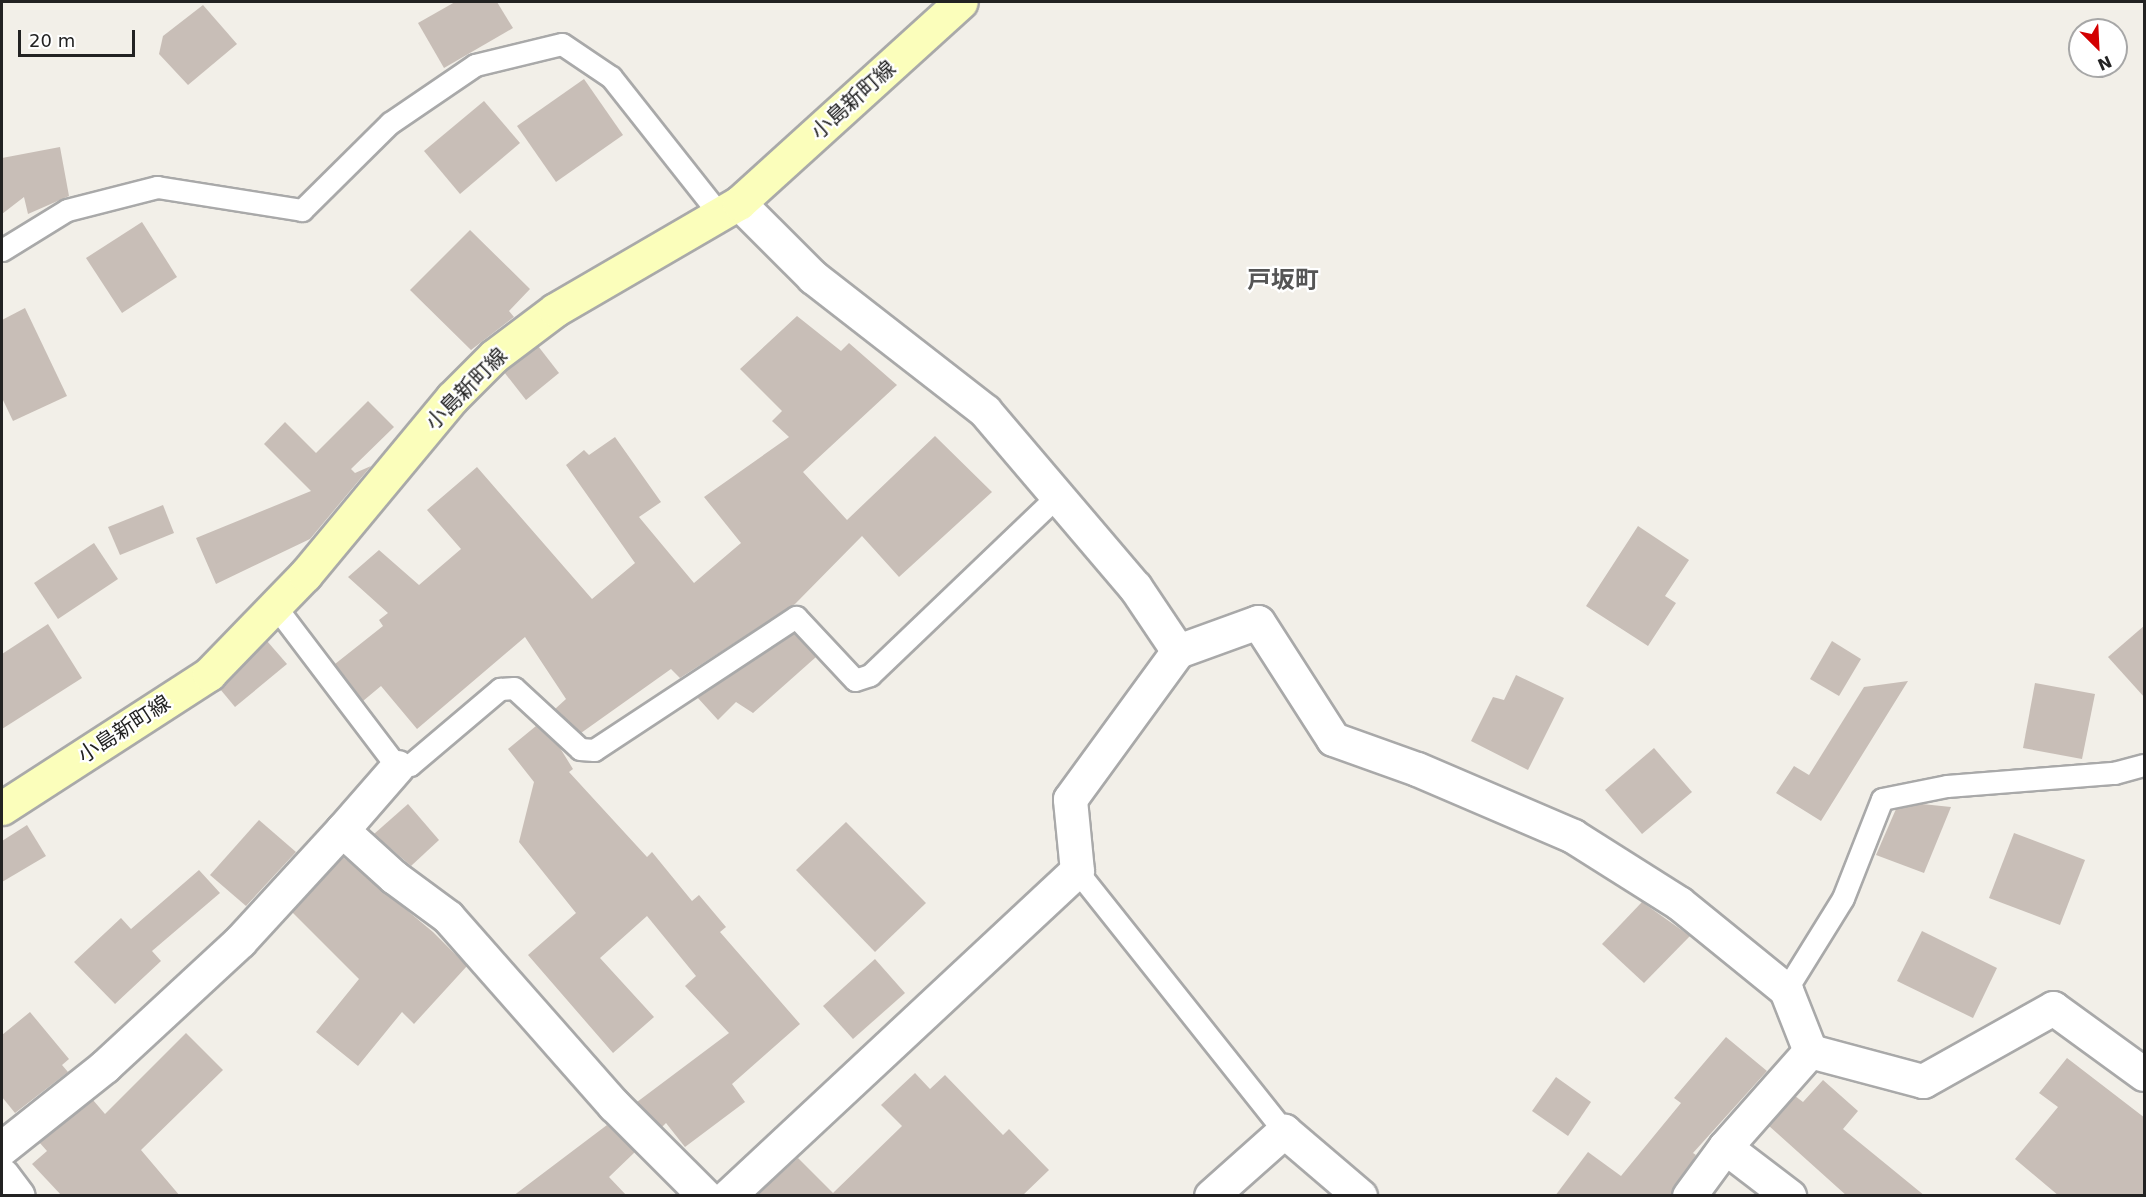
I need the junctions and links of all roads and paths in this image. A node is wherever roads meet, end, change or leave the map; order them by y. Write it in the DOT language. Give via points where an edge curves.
graph roads {
  1 [pos="961,2"];
  2 [pos="730,209"];
  3 [pos="2,250"];
  4 [pos="1056,497"];
  5 [pos="275,606"];
  6 [pos="1178,651"];
  7 [pos="2145,765"];
  8 [pos="397,767"];
  9 [pos="2,808"];
  10 [pos="342,830"];
  11 [pos="1077,871"];
  12 [pos="1786,990"];
  13 [pos="1810,1051"];
  14 [pos="2145,1074"];
  15 [pos="1284,1131"];
  16 [pos="1725,1147"];
  17 [pos="2,1148"];
  18 [pos="2,1175"];
  19 [pos="18,1196"];
  20 [pos="705,1196"];
  21 [pos="728,1196"];
  22 [pos="1211,1196"];
  23 [pos="1360,1196"];
  24 [pos="1689,1196"];
  25 [pos="1789,1196"];
  1 -- 2 [label="main road, 小島新町線"];
  2 -- 3 [label="lane" via="611,77 562,44 475,65 390,123 302,210 157,187 67,210"];
  2 -- 4 [label="street" via="985,411"];
  2 -- 5 [label="main road, 小島新町線" via="555,310 494,356 452,398"];
  4 -- 6 [label="street" via="1135,587"];
  4 -- 8 [label="lane" via="870,675 855,680 796,617 594,750 580,749 514,688 500,689 410,765"];
  5 -- 8 [label="lane"];
  5 -- 9 [label="main road, 小島新町線" via="209,674"];
  6 -- 11 [label="street" via="1070,799"];
  6 -- 12 [label="street" via="1258,622 1333,739 1573,836 1679,903"];
  7 -- 12 [label="lane" via="2114,773 1947,786 1882,800 1843,898"];
  8 -- 10 [label="street"];
  10 -- 17 [label="street" via="240,941 105,1066"];
  10 -- 20 [label="street" via="448,918 606,1096"];
  11 -- 15 [label="lane"];
  11 -- 21 [label="street"];
  12 -- 13 [label="street"];
  13 -- 14 [label="street" via="1923,1081 2053,1008"];
  13 -- 16 [label="street"];
  15 -- 22 [label="street"];
  15 -- 23 [label="street"];
  16 -- 24 [label="street"];
  16 -- 25 [label="street"];
  18 -- 19 [label="street"];
}
